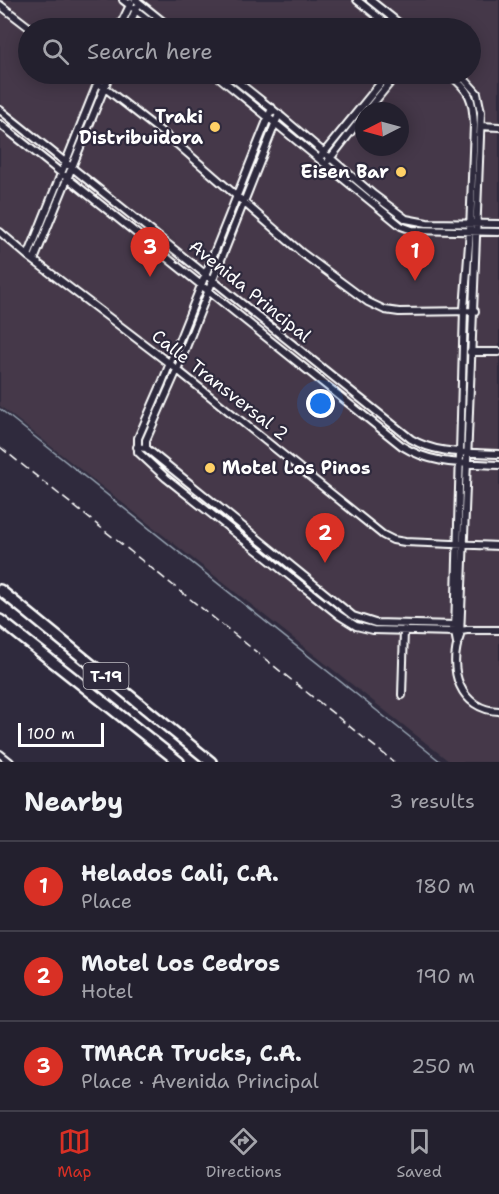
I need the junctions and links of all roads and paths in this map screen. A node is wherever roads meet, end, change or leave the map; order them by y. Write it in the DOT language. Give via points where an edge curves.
graph roads {
  1 [pos="123,0"];
  2 [pos="357,0"];
  3 [pos="370,0"];
  4 [pos="136,2"];
  5 [pos="0,5"];
  6 [pos="135,10"];
  7 [pos="126,18"];
  8 [pos="132,18"];
  9 [pos="146,18"];
  10 [pos="158,18"];
  11 [pos="380,18"];
  12 [pos="392,18"];
  13 [pos="18,19"];
  14 [pos="97,84"];
  15 [pos="100,84"];
  16 [pos="105,84"];
  17 [pos="228,84"];
  18 [pos="241,84"];
  19 [pos="380,84"];
  20 [pos="389,84"];
  21 [pos="461,84"];
  22 [pos="471,84"];
  23 [pos="104,87"];
  24 [pos="374,102"];
  25 [pos="272,108"];
  26 [pos="0,110"];
  27 [pos="279,114"];
  28 [pos="269,117"];
  29 [pos="276,122"];
  30 [pos="0,124"];
  31 [pos="355,125"];
  32 [pos="481,126"];
  33 [pos="499,127"];
  34 [pos="327,155"];
  35 [pos="319,159"];
  36 [pos="65,162"];
  37 [pos="325,165"];
  38 [pos="72,167"];
  39 [pos="61,172"];
  40 [pos="68,178"];
  41 [pos="472,179"];
  42 [pos="479,179"];
  43 [pos="237,196"];
  44 [pos="244,202"];
  45 [pos="46,209"];
  46 [pos="54,214"];
  47 [pos="411,221"];
  48 [pos="470,223"];
  49 [pos="478,223"];
  50 [pos="499,224"];
  51 [pos="408,229"];
  52 [pos="470,231"];
  53 [pos="477,231"];
  54 [pos="0,232"];
  55 [pos="499,232"];
  56 [pos="28,256"];
  57 [pos="34,260"];
  58 [pos="206,274"];
  59 [pos="213,280"];
  60 [pos="202,284"];
  61 [pos="209,290"];
  62 [pos="464,309"];
  63 [pos="475,310"];
  64 [pos="473,351"];
  65 [pos="463,352"];
  66 [pos="499,352"];
  67 [pos="170,364"];
  68 [pos="177,370"];
  69 [pos="411,439"];
  70 [pos="422,445"];
  71 [pos="137,447"];
  72 [pos="146,448"];
  73 [pos="405,448"];
  74 [pos="460,452"];
  75 [pos="469,453"];
  76 [pos="416,454"];
  77 [pos="499,454"];
  78 [pos="459,463"];
  79 [pos="468,464"];
  80 [pos="499,465"];
  81 [pos="172,470"];
  82 [pos="166,478"];
  83 [pos="457,544"];
  84 [pos="465,544"];
  85 [pos="499,546"];
  86 [pos="270,550"];
  87 [pos="266,557"];
  88 [pos="319,589"];
  89 [pos="0,590"];
  90 [pos="314,595"];
  91 [pos="350,613"];
  92 [pos="0,620"];
  93 [pos="346,621"];
  94 [pos="404,624"];
  95 [pos="459,629"];
  96 [pos="499,630"];
  97 [pos="404,632"];
  98 [pos="402,695"];
  99 [pos="499,711"];
  100 [pos="0,754"];
  101 [pos="10,762"];
  102 [pos="179,762"];
  103 [pos="211,762"];
  1 -- 4 [label="street"];
  2 -- 11 [label="street"];
  3 -- 12 [label="street"];
  4 -- 6 [label="street"];
  4 -- 7 [label="street"];
  4 -- 10 [label="street"];
  5 -- 13 [label="street"];
  6 -- 8 [label="street"];
  6 -- 9 [label="street"];
  14 -- 36 [label="street"];
  15 -- 23 [label="street"];
  16 -- 23 [label="street"];
  17 -- 28 [label="street"];
  18 -- 25 [label="street"];
  19 -- 34 [label="street"];
  20 -- 24 [label="street"];
  21 -- 41 [label="street" via="472,100"];
  22 -- 32 [label="street" via="479,97"];
  23 -- 38 [label="street"];
  23 -- 43 [label="street"];
  25 -- 27 [label="street"];
  25 -- 28 [label="street"];
  26 -- 36 [label="street, Avenida Principal"];
  27 -- 29 [label="street"];
  27 -- 34 [label="street"];
  28 -- 29 [label="street"];
  28 -- 43 [label="street"];
  29 -- 35 [label="street"];
  29 -- 44 [label="street"];
  30 -- 39 [label="street, Avenida Principal"];
  31 -- 34 [label="street"];
  32 -- 33 [label="street"];
  32 -- 42 [label="street"];
  34 -- 35 [label="street"];
  34 -- 37 [label="street"];
  34 -- 47 [label="street"];
  35 -- 37 [label="street"];
  36 -- 38 [label="street, Avenida Principal"];
  36 -- 39 [label="street"];
  37 -- 51 [label="street"];
  38 -- 40 [label="street"];
  38 -- 58 [label="street, Avenida Principal"];
  39 -- 40 [label="street, Avenida Principal"];
  39 -- 45 [label="street"];
  40 -- 46 [label="street"];
  40 -- 60 [label="street, Avenida Principal"];
  41 -- 42 [label="street"];
  41 -- 48 [label="street"];
  42 -- 49 [label="street"];
  43 -- 44 [label="street"];
  43 -- 58 [label="street"];
  44 -- 59 [label="street"];
  44 -- 62 [label="street" via="302,253 375,306 410,313"];
  45 -- 46 [label="street"];
  45 -- 56 [label="street"];
  46 -- 57 [label="street"];
  47 -- 48 [label="street"];
  47 -- 51 [label="street"];
  48 -- 49 [label="street"];
  48 -- 52 [label="street"];
  49 -- 50 [label="street"];
  49 -- 53 [label="street"];
  51 -- 52 [label="street"];
  52 -- 53 [label="street"];
  52 -- 62 [label="street"];
  53 -- 55 [label="street"];
  53 -- 63 [label="street"];
  54 -- 56 [label="street, Calle Transversal 2"];
  56 -- 57 [label="street, Calle Transversal 2"];
  57 -- 67 [label="street, Calle Transversal 2"];
  58 -- 59 [label="street, Avenida Principal"];
  58 -- 60 [label="street"];
  59 -- 61 [label="street"];
  59 -- 69 [label="street, Avenida Principal"];
  60 -- 61 [label="street, Avenida Principal"];
  60 -- 67 [label="street"];
  61 -- 68 [label="street"];
  61 -- 73 [label="street, Avenida Principal"];
  62 -- 63 [label="street"];
  62 -- 65 [label="street"];
  63 -- 64 [label="street"];
  64 -- 65 [label="street"];
  64 -- 66 [label="street"];
  64 -- 75 [label="street"];
  65 -- 74 [label="street"];
  67 -- 68 [label="street, Calle Transversal 2"];
  67 -- 71 [label="street"];
  68 -- 72 [label="street"];
  68 -- 83 [label="street, Calle Transversal 2" via="383,535 405,542"];
  69 -- 70 [label="street, Avenida Principal"];
  69 -- 73 [label="street"];
  70 -- 74 [label="street, Avenida Principal"];
  70 -- 76 [label="street"];
  71 -- 72 [label="street"];
  71 -- 82 [label="street" via="141,456"];
  72 -- 81 [label="street"];
  73 -- 76 [label="street, Avenida Principal"];
  74 -- 75 [label="street, Avenida Principal"];
  74 -- 78 [label="street"];
  75 -- 77 [label="street, Avenida Principal"];
  75 -- 79 [label="street"];
  76 -- 78 [label="street, Avenida Principal"];
  78 -- 79 [label="street, Avenida Principal"];
  78 -- 83 [label="street"];
  79 -- 80 [label="street, Avenida Principal"];
  79 -- 84 [label="street"];
  81 -- 82 [label="street"];
  81 -- 86 [label="street"];
  82 -- 87 [label="street"];
  83 -- 84 [label="street, Calle Transversal 2"];
  83 -- 95 [label="street"];
  84 -- 85 [label="street, Calle Transversal 2"];
  84 -- 95 [label="street"];
  86 -- 87 [label="street"];
  86 -- 88 [label="street"];
  87 -- 90 [label="street"];
  88 -- 90 [label="street"];
  88 -- 91 [label="street"];
  89 -- 103 [label="highway, T-19"];
  90 -- 93 [label="street"];
  91 -- 93 [label="street"];
  91 -- 94 [label="street" via="370,622"];
  92 -- 102 [label="highway, T-19"];
  93 -- 97 [label="street" via="366,629"];
  94 -- 95 [label="street"];
  94 -- 97 [label="street"];
  95 -- 96 [label="street"];
  95 -- 97 [label="street"];
  95 -- 99 [label="street" via="457,675 463,693 479,707"];
  97 -- 98 [label="street"];
  100 -- 101 [label="street"];
}
